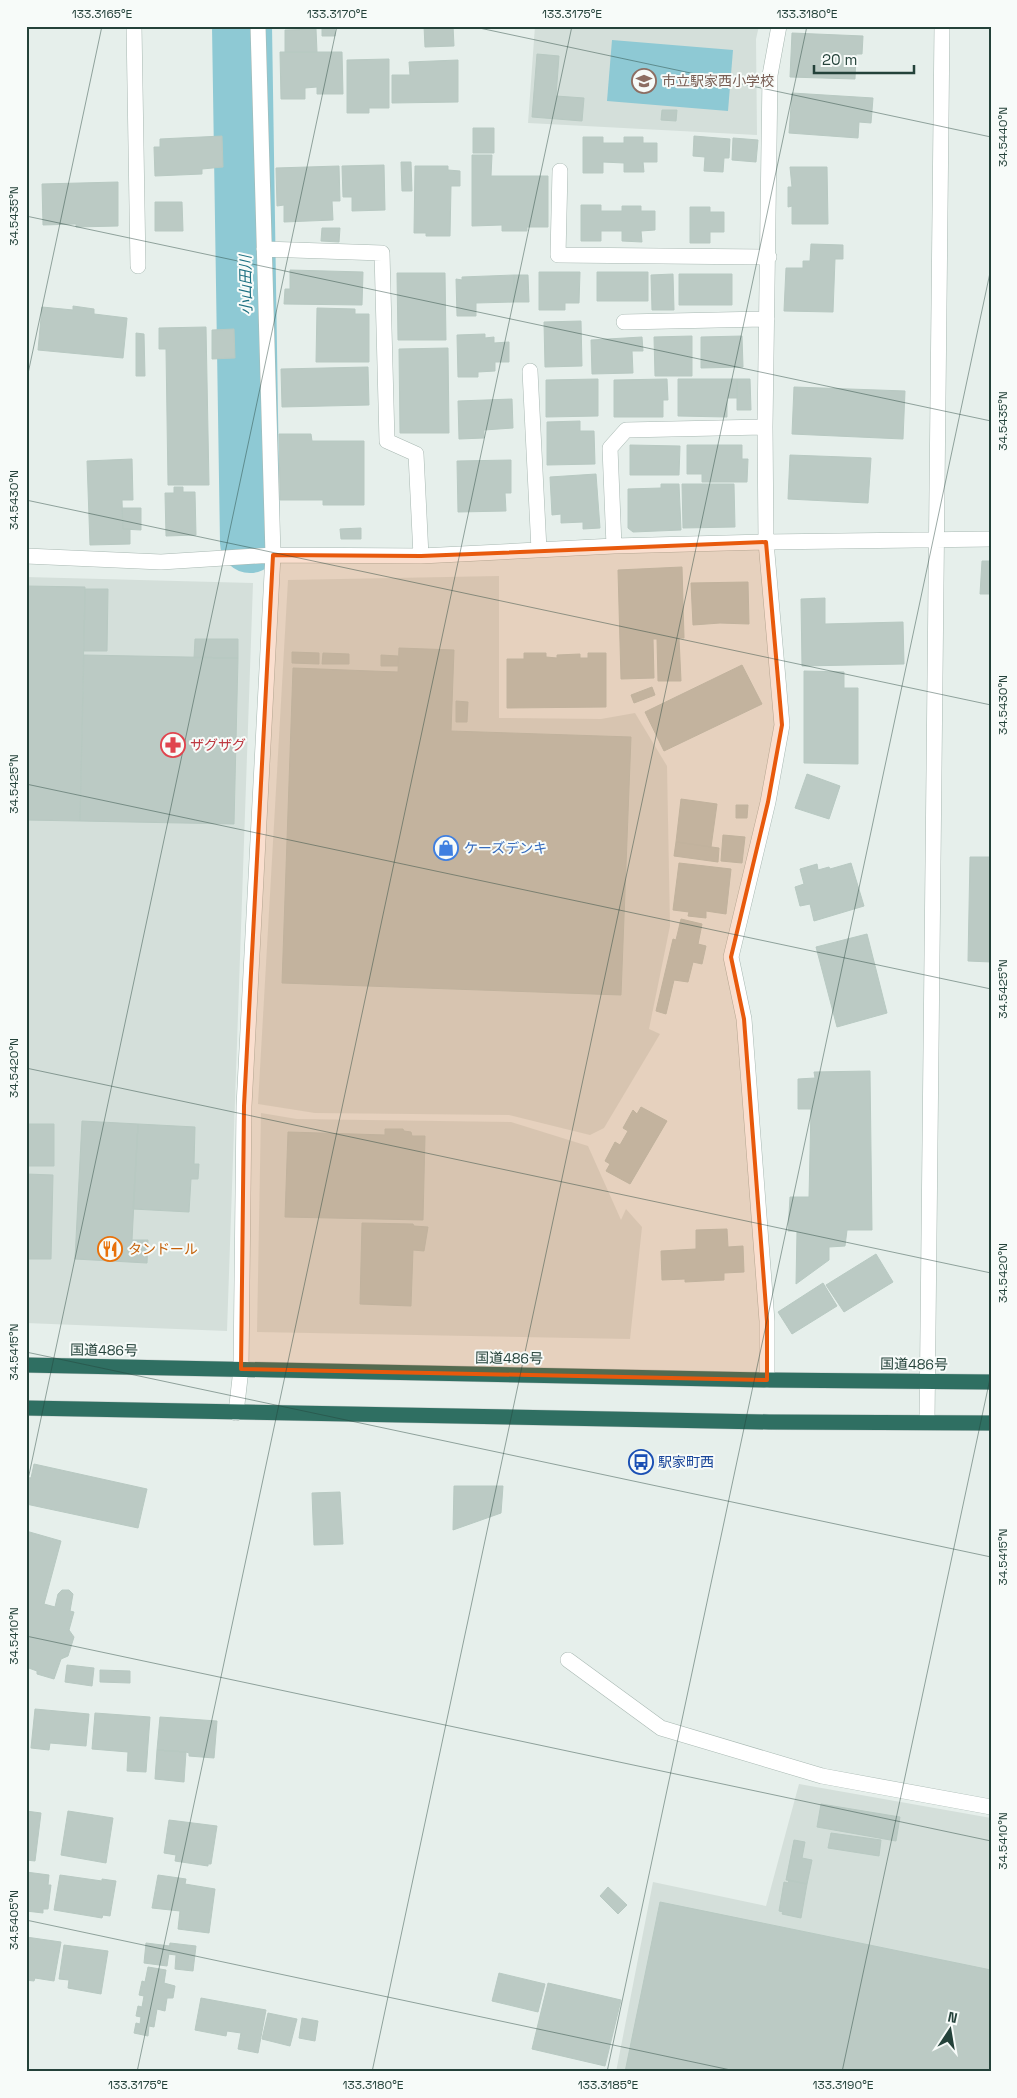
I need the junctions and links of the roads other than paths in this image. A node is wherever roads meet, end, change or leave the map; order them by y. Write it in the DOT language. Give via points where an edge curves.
graph roads {
  1 [pos="134,26"];
  2 [pos="258,26"];
  3 [pos="779,26"];
  4 [pos="942,26"];
  5 [pos="560,171"];
  6 [pos="264,249"];
  7 [pos="768,257"];
  8 [pos="138,266"];
  9 [pos="768,319"];
  10 [pos="624,322"];
  11 [pos="530,371"];
  12 [pos="765,428"];
  13 [pos="936,539"];
  14 [pos="991,539"];
  15 [pos="766,542"];
  16 [pos="614,546"];
  17 [pos="539,550"];
  18 [pos="273,554"];
  19 [pos="26,556"];
  20 [pos="422,556"];
  21 [pos="26,1365"];
  22 [pos="241,1369"];
  23 [pos="767,1380"];
  24 [pos="927,1380"];
  25 [pos="991,1382"];
  26 [pos="26,1408"];
  27 [pos="236,1413"];
  28 [pos="927,1421"];
  29 [pos="991,1423"];
  30 [pos="568,1660"];
  31 [pos="991,1807"];
  1 -- 8 [label="street"];
  2 -- 6 [label="street"];
  3 -- 7 [label="street" via="770,75"];
  4 -- 13 [label="street"];
  5 -- 7 [label="street" via="558,255"];
  6 -- 18 [label="street"];
  6 -- 20 [label="street" via="382,253 387,441 416,454"];
  7 -- 9 [label="street"];
  9 -- 10 [label="street"];
  9 -- 12 [label="street"];
  11 -- 17 [label="street"];
  12 -- 15 [label="street"];
  12 -- 16 [label="street" via="626,430 610,448"];
  13 -- 14 [label="street"];
  13 -- 15 [label="street"];
  13 -- 24 [label="street"];
  15 -- 16 [label="street"];
  15 -- 23 [label="street" via="782,725 768,802 731,957 744,1019 767,1321"];
  16 -- 17 [label="street"];
  17 -- 20 [label="street"];
  18 -- 19 [label="street" via="161,562"];
  18 -- 20 [label="street"];
  18 -- 22 [label="street" via="244,1106"];
  21 -- 22 [label="highway, 国道486号"];
  22 -- 23 [label="highway, 国道486号"];
  22 -- 27 [label="street"];
  23 -- 24 [label="highway, 国道486号"];
  24 -- 25 [label="highway, 国道486号"];
  24 -- 28 [label="street"];
  26 -- 27 [label="highway"];
  27 -- 28 [label="highway" via="769,1422"];
  28 -- 29 [label="highway"];
  30 -- 31 [label="street" via="661,1728 822,1776"];
}
